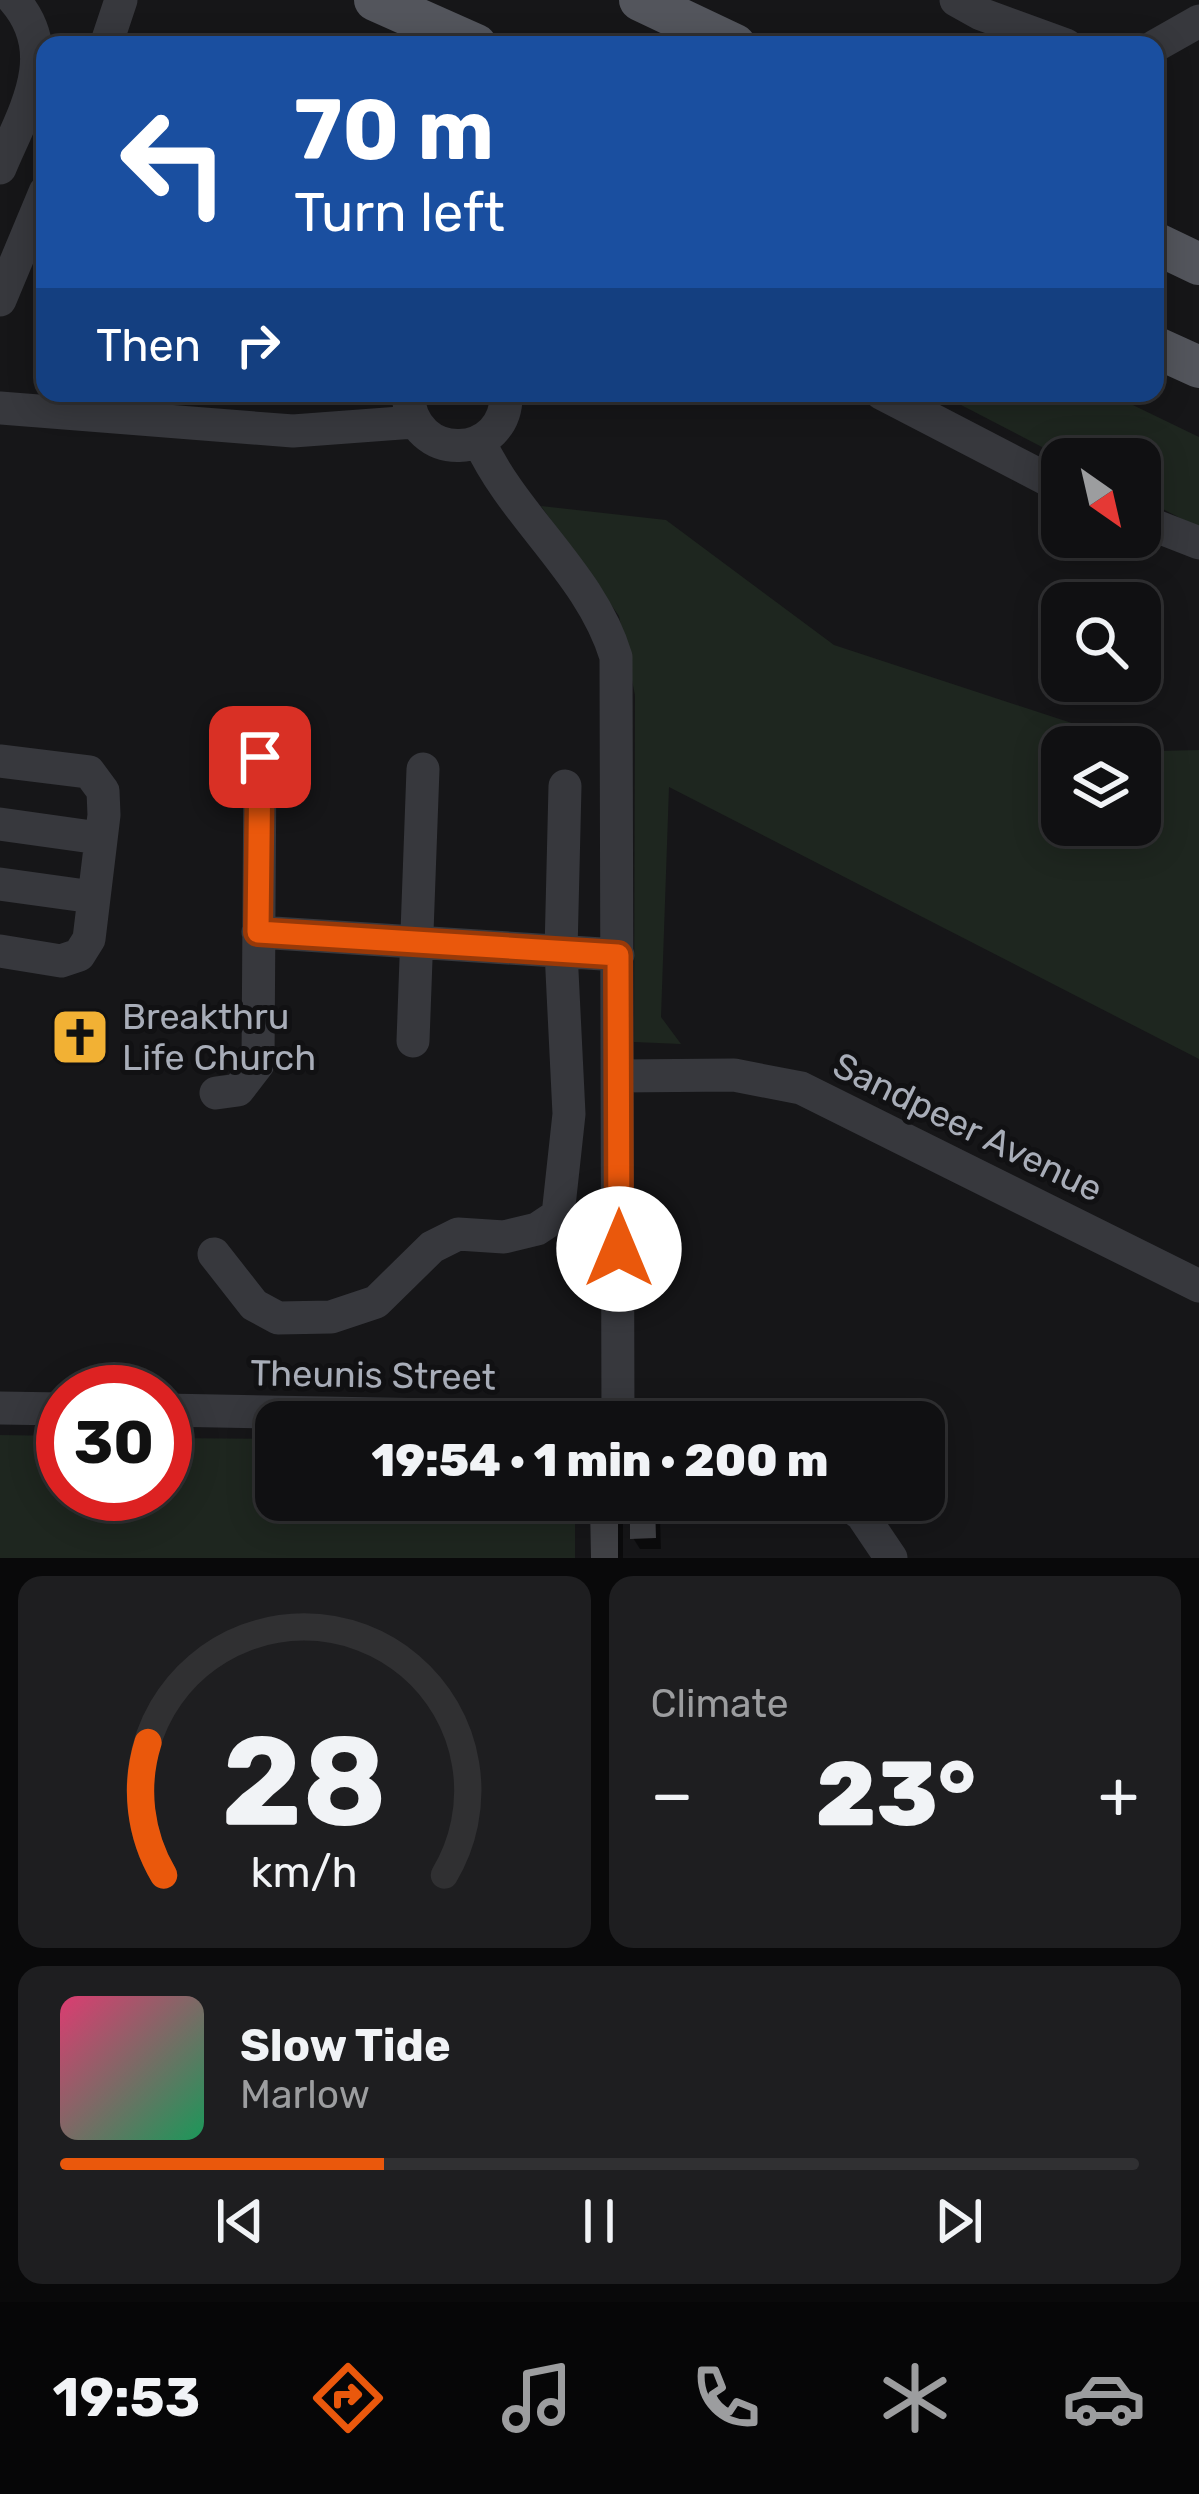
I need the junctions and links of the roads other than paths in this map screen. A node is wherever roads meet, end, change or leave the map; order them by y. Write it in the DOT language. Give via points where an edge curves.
graph roads {
  1 [pos="14,0"];
  2 [pos="375,0"];
  3 [pos="640,0"];
  4 [pos="956,0"];
  5 [pos="126,4"];
  6 [pos="1199,20"];
  7 [pos="36,36"];
  8 [pos="110,36"];
  9 [pos="456,36"];
  10 [pos="716,36"];
  11 [pos="1041,36"];
  12 [pos="1164,41"];
  13 [pos="36,71"];
  14 [pos="0,168"];
  15 [pos="36,214"];
  16 [pos="1164,220"];
  17 [pos="1199,235"];
  18 [pos="1164,248"];
  19 [pos="1199,264"];
  20 [pos="0,300"];
  21 [pos="1164,351"];
  22 [pos="1199,367"];
  23 [pos="505,402"];
  24 [pos="897,402"];
  25 [pos="0,408"];
  26 [pos="411,408"];
  27 [pos="479,441"];
  28 [pos="1041,476"];
  29 [pos="1161,528"];
  30 [pos="1199,543"];
  31 [pos="260,757"];
  32 [pos="0,761"];
  33 [pos="423,769"];
  34 [pos="565,786"];
  35 [pos="0,824"];
  36 [pos="99,838"];
  37 [pos="0,884"];
  38 [pos="94,897"];
  39 [pos="258,932"];
  40 [pos="417,942"];
  41 [pos="0,951"];
  42 [pos="561,951"];
  43 [pos="618,955"];
  44 [pos="413,1041"];
  45 [pos="620,1076"];
  46 [pos="215,1093"];
  47 [pos="214,1254"];
  48 [pos="1199,1286"];
  49 [pos="618,1401"];
  50 [pos="0,1408"];
  51 [pos="36,1409"];
  52 [pos="192,1411"];
  53 [pos="255,1412"];
  54 [pos="866,1521"];
  55 [pos="890,1558"];
  1 -- 7 [label="street"];
  2 -- 9 [label="main road"];
  3 -- 10 [label="main road"];
  4 -- 11 [label="street"];
  5 -- 8 [label="street"];
  6 -- 12 [label="street"];
  13 -- 14 [label="street"];
  15 -- 20 [label="street"];
  16 -- 17 [label="main road"];
  18 -- 19 [label="main road"];
  21 -- 22 [label="main road"];
  23 -- 27 [label="street" via="502,418"];
  24 -- 28 [label="street"];
  25 -- 26 [label="street" via="293,431"];
  26 -- 27 [label="street" via="424,434 450,446"];
  27 -- 43 [label="street" via="595,608 616,657"];
  29 -- 30 [label="street"];
  31 -- 39 [label="street"];
  32 -- 36 [label="street" via="89,772 103,791"];
  33 -- 40 [label="street"];
  34 -- 42 [label="street"];
  35 -- 36 [label="street"];
  36 -- 38 [label="street"];
  37 -- 38 [label="street"];
  38 -- 41 [label="street" via="79,955 61,961"];
  39 -- 40 [label="street"];
  39 -- 46 [label="street" via="258,1064 238,1090"];
  40 -- 42 [label="street"];
  40 -- 44 [label="street"];
  42 -- 43 [label="street"];
  42 -- 47 [label="street" via="569,1114 558,1215 504,1237 458,1234 432,1247 376,1302 332,1317 278,1318 254,1305"];
  43 -- 45 [label="street"];
  45 -- 48 [label="street, Sandpeer Avenue" via="734,1075 801,1088"];
  45 -- 49 [label="street"];
  50 -- 51 [label="street"];
  52 -- 53 [label="street, Theunis Street"];
  54 -- 55 [label="street"];
}
